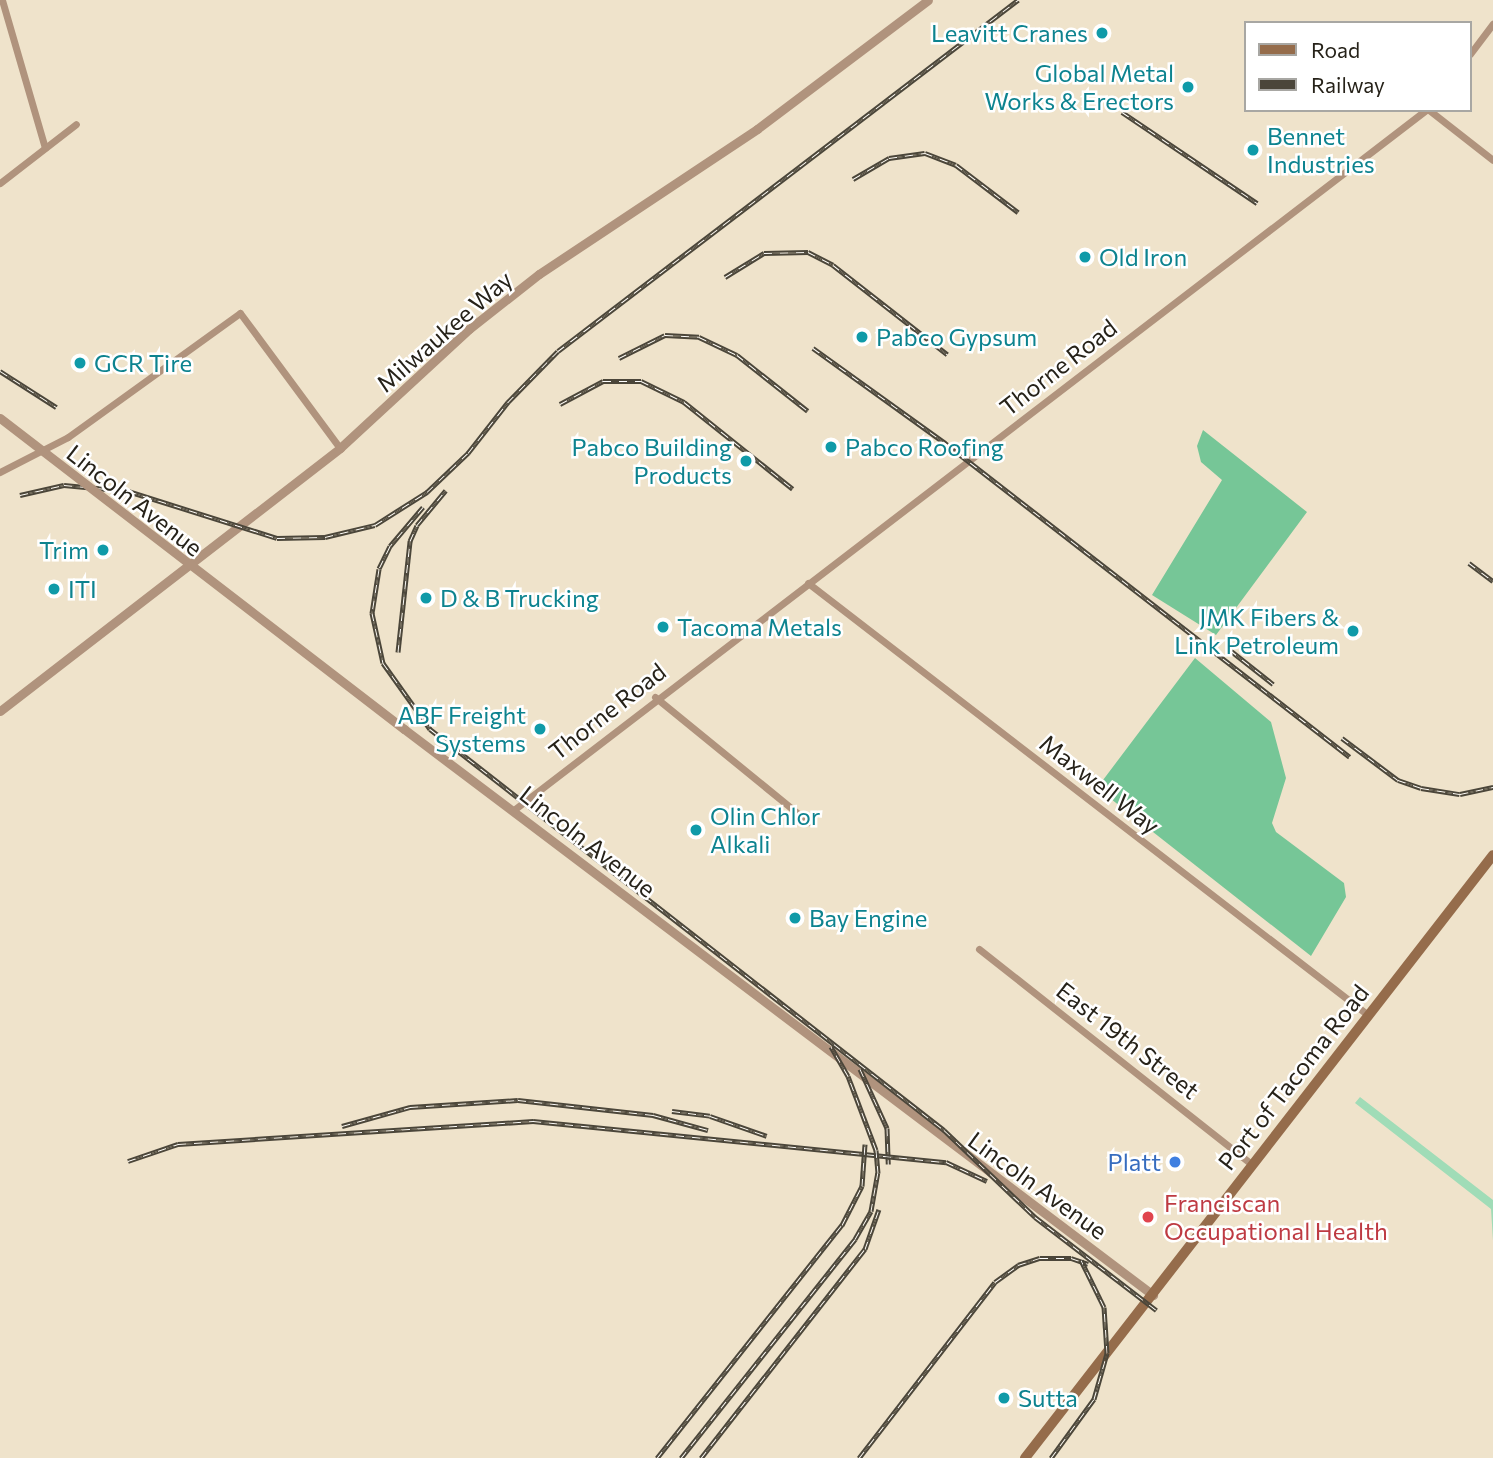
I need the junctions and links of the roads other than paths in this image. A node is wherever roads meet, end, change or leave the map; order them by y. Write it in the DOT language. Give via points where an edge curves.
graph roads {
  1 [pos="2,0"];
  2 [pos="928,0"];
  3 [pos="1493,24"];
  4 [pos="1472,51"];
  5 [pos="1424,112"];
  6 [pos="1430,112"];
  7 [pos="76,124"];
  8 [pos="45,148"];
  9 [pos="1493,160"];
  10 [pos="0,183"];
  11 [pos="0,418"];
  12 [pos="341,448"];
  13 [pos="0,472"];
  14 [pos="808,583"];
  15 [pos="656,697"];
  16 [pos="0,711"];
  17 [pos="515,809"];
  18 [pos="808,822"];
  19 [pos="1493,855"];
  20 [pos="979,949"];
  21 [pos="1368,1015"];
  22 [pos="1251,1164"];
  23 [pos="1153,1295"];
  24 [pos="1025,1458"];
  1 -- 8 [label="street"];
  2 -- 12 [label="street, Milwaukee Way" via="746,137 539,274 469,329"];
  3 -- 4 [label="street"];
  5 -- 14 [label="street, Thorne Road"];
  6 -- 9 [label="street"];
  7 -- 8 [label="street"];
  8 -- 10 [label="street"];
  11 -- 17 [label="street, Lincoln Avenue, bridge"];
  12 -- 13 [label="street" via="240,313 68,436"];
  12 -- 16 [label="street, Milwaukee Way"];
  14 -- 15 [label="street, Thorne Road"];
  14 -- 21 [label="street, Maxwell Way"];
  15 -- 17 [label="street, Thorne Road"];
  15 -- 18 [label="street"];
  17 -- 23 [label="street, Lincoln Avenue" via="943,1140"];
  19 -- 21 [label="main road, Port of Tacoma Road"];
  20 -- 22 [label="street, East 19th Street"];
  21 -- 22 [label="main road, Port of Tacoma Road"];
  22 -- 23 [label="main road, Port of Tacoma Road"];
  23 -- 24 [label="main road, Port of Tacoma Road"];
}
